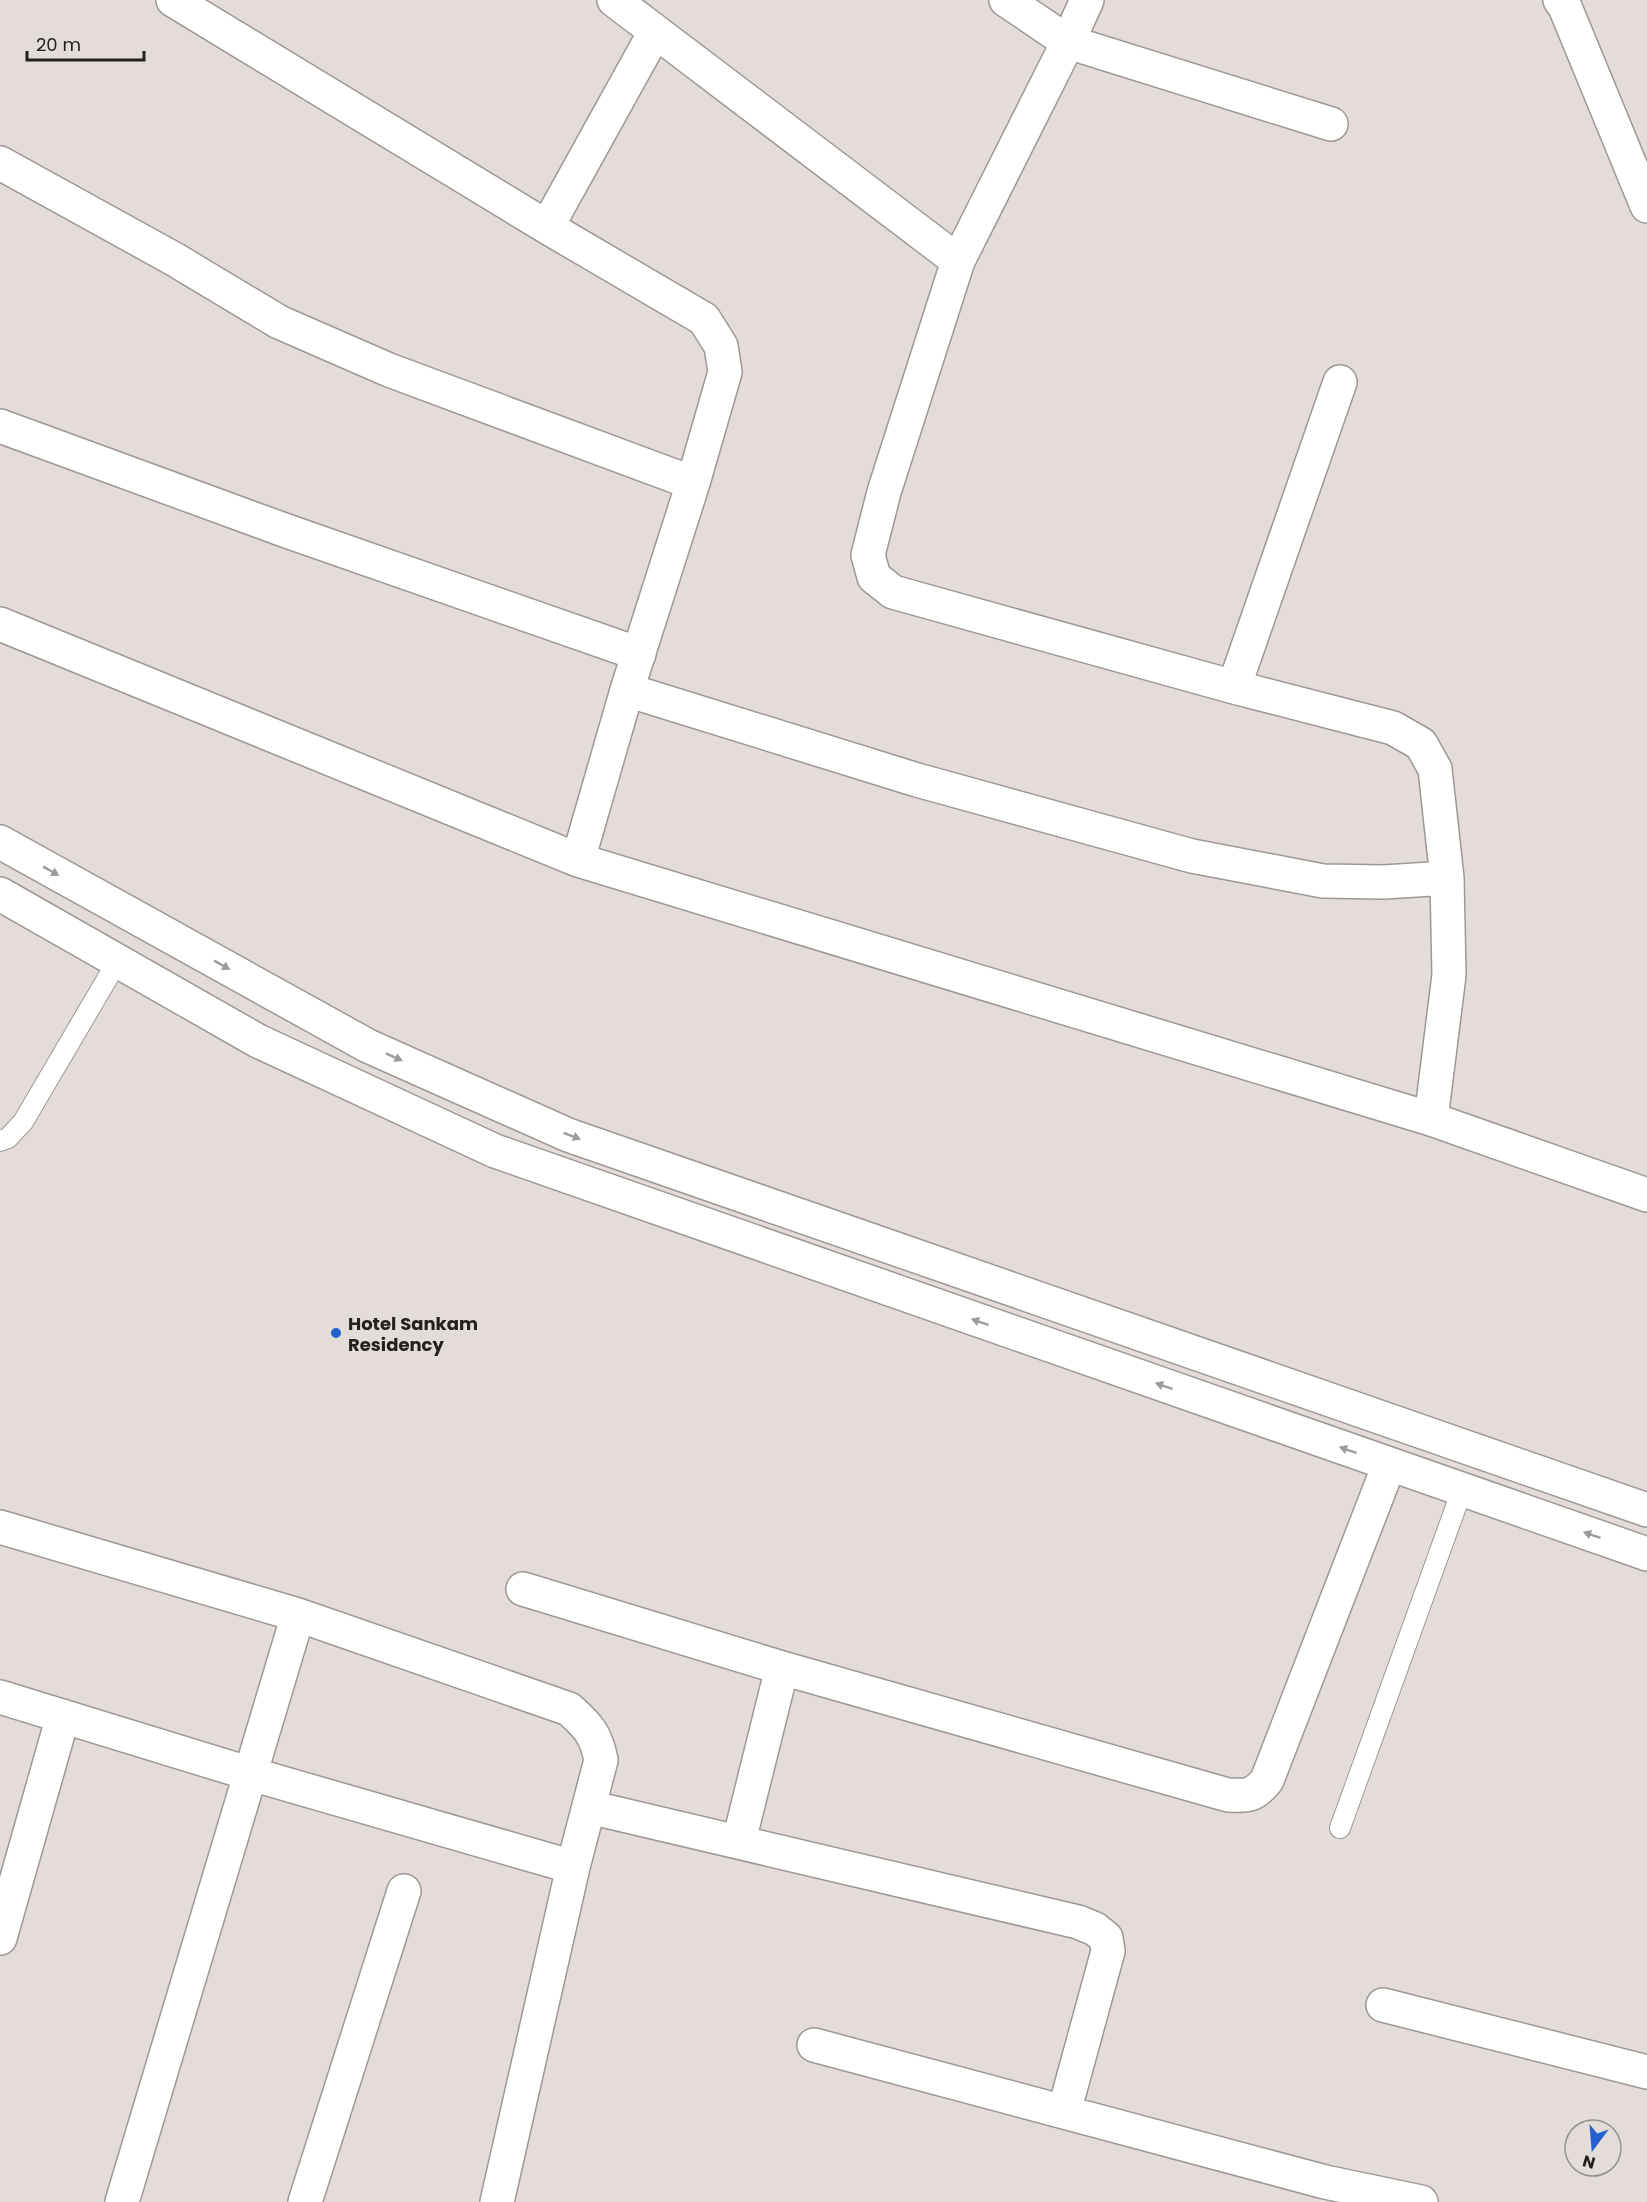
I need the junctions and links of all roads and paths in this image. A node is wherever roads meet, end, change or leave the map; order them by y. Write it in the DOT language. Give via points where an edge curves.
graph roads {
  1 [pos="173,0"];
  2 [pos="614,0"];
  3 [pos="1006,0"];
  4 [pos="1086,0"];
  5 [pos="1565,2"];
  6 [pos="655,32"];
  7 [pos="1068,42"];
  8 [pos="1331,124"];
  9 [pos="0,163"];
  10 [pos="1647,206"];
  11 [pos="547,227"];
  12 [pos="958,261"];
  13 [pos="1340,382"];
  14 [pos="0,426"];
  15 [pos="693,483"];
  16 [pos="0,624"];
  17 [pos="639,654"];
  18 [pos="1234,687"];
  19 [pos="627,690"];
  20 [pos="0,842"];
  21 [pos="578,860"];
  22 [pos="1447,878"];
  23 [pos="0,894"];
  24 [pos="117,962"];
  25 [pos="1431,1119"];
  26 [pos="0,1141"];
  27 [pos="1647,1196"];
  28 [pos="1389,1465"];
  29 [pos="1462,1490"];
  30 [pos="1647,1510"];
  31 [pos="0,1527"];
  32 [pos="1647,1554"];
  33 [pos="523,1589"];
  34 [pos="298,1615"];
  35 [pos="782,1668"];
  36 [pos="0,1697"];
  37 [pos="63,1716"];
  38 [pos="251,1774"];
  39 [pos="589,1807"];
  40 [pos="1340,1828"];
  41 [pos="739,1841"];
  42 [pos="573,1867"];
  43 [pos="10,1869"];
  44 [pos="404,1891"];
  45 [pos="0,1938"];
  46 [pos="1383,2005"];
  47 [pos="814,2045"];
  48 [pos="1647,2072"];
  49 [pos="1064,2112"];
  50 [pos="1323,2192"];
  51 [pos="122,2202"];
  52 [pos="305,2202"];
  53 [pos="497,2202"];
  54 [pos="1421,2202"];
  1 -- 11 [label="street"];
  2 -- 6 [label="street"];
  3 -- 7 [label="street"];
  4 -- 7 [label="street"];
  5 -- 10 [label="street"];
  6 -- 11 [label="street"];
  6 -- 12 [label="street"];
  7 -- 8 [label="street"];
  7 -- 12 [label="street"];
  9 -- 15 [label="street" via="279,322 389,370"];
  11 -- 15 [label="street" via="704,319 721,346 725,372"];
  12 -- 18 [label="street" via="884,492 868,555 874,577 893,592"];
  13 -- 18 [label="street"];
  14 -- 17 [label="street"];
  15 -- 17 [label="street"];
  16 -- 21 [label="street"];
  17 -- 19 [label="street"];
  18 -- 22 [label="street" via="1393,728 1421,744 1435,769"];
  19 -- 21 [label="street"];
  19 -- 22 [label="street" via="917,780 1192,856 1323,881"];
  20 -- 30 [label="street, one-way" via="368,1046 568,1134"];
  21 -- 25 [label="street"];
  22 -- 25 [label="street" via="1449,975"];
  23 -- 24 [label="street"];
  24 -- 26 [label="lane" via="22,1122"];
  28 -- 24 [label="street, one-way" via="495,1151 258,1041"];
  25 -- 27 [label="street"];
  28 -- 29 [label="street"];
  28 -- 35 [label="street" via="1267,1780 1247,1796 1228,1795"];
  32 -- 29 [label="street, one-way"];
  29 -- 40 [label="lane"];
  31 -- 34 [label="street"];
  33 -- 35 [label="street"];
  34 -- 38 [label="street"];
  34 -- 39 [label="street" via="568,1709 587,1725 598,1743 601,1760"];
  35 -- 41 [label="street"];
  36 -- 37 [label="street"];
  37 -- 38 [label="street"];
  37 -- 43 [label="street"];
  38 -- 42 [label="street"];
  38 -- 51 [label="street"];
  39 -- 41 [label="street"];
  39 -- 42 [label="street"];
  41 -- 49 [label="street" via="1078,1922 1106,1938 1108,1951"];
  42 -- 53 [label="street"];
  43 -- 45 [label="street"];
  44 -- 52 [label="street"];
  46 -- 48 [label="street"];
  47 -- 49 [label="street"];
  49 -- 50 [label="street"];
  50 -- 54 [label="street"];
}
